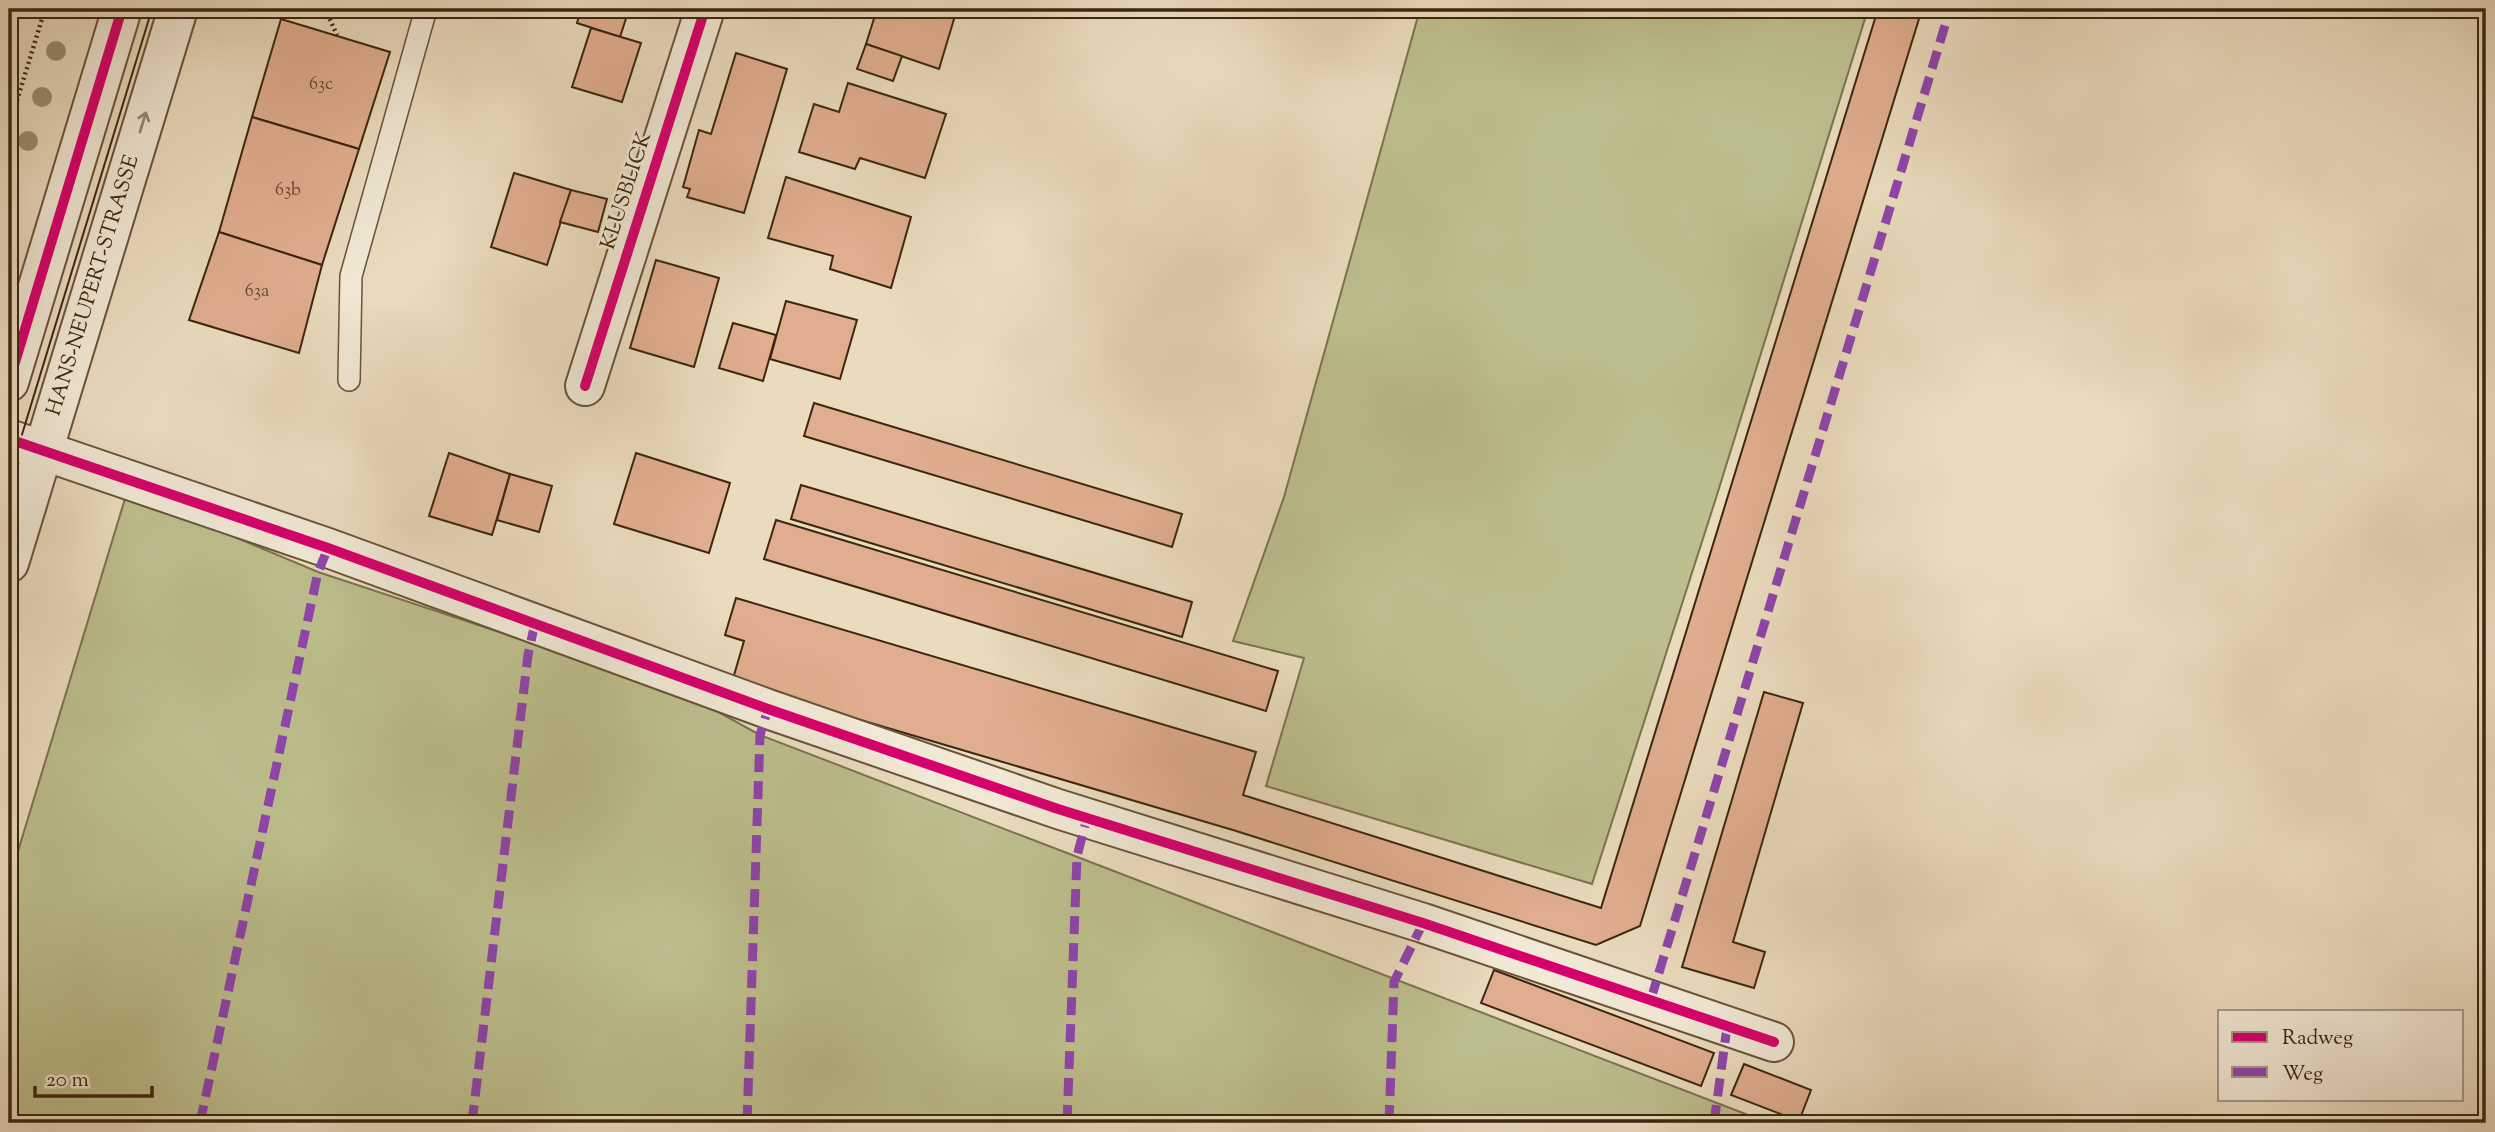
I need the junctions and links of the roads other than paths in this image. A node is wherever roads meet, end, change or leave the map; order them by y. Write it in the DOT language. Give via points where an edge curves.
graph roads {
  1 [pos="122,9"];
  2 [pos="178,9"];
  3 [pos="426,9"];
  4 [pos="705,9"];
  5 [pos="349,380"];
  6 [pos="9,382"];
  7 [pos="585,386"];
  8 [pos="26,445"];
  9 [pos="9,562"];
  10 [pos="1774,1041"];
  1 -- 6 [label="street"];
  8 -- 2 [label="street, HANS-NEUPERT-STRASSE, one-way"];
  3 -- 5 [label="lane" via="351,276"];
  4 -- 7 [label="street, KLUSBLICK"];
  8 -- 9 [label="street, HANS-NEUPERT-STRASSE"];
  8 -- 10 [label="street" via="1058,809 1423,923"];
}
